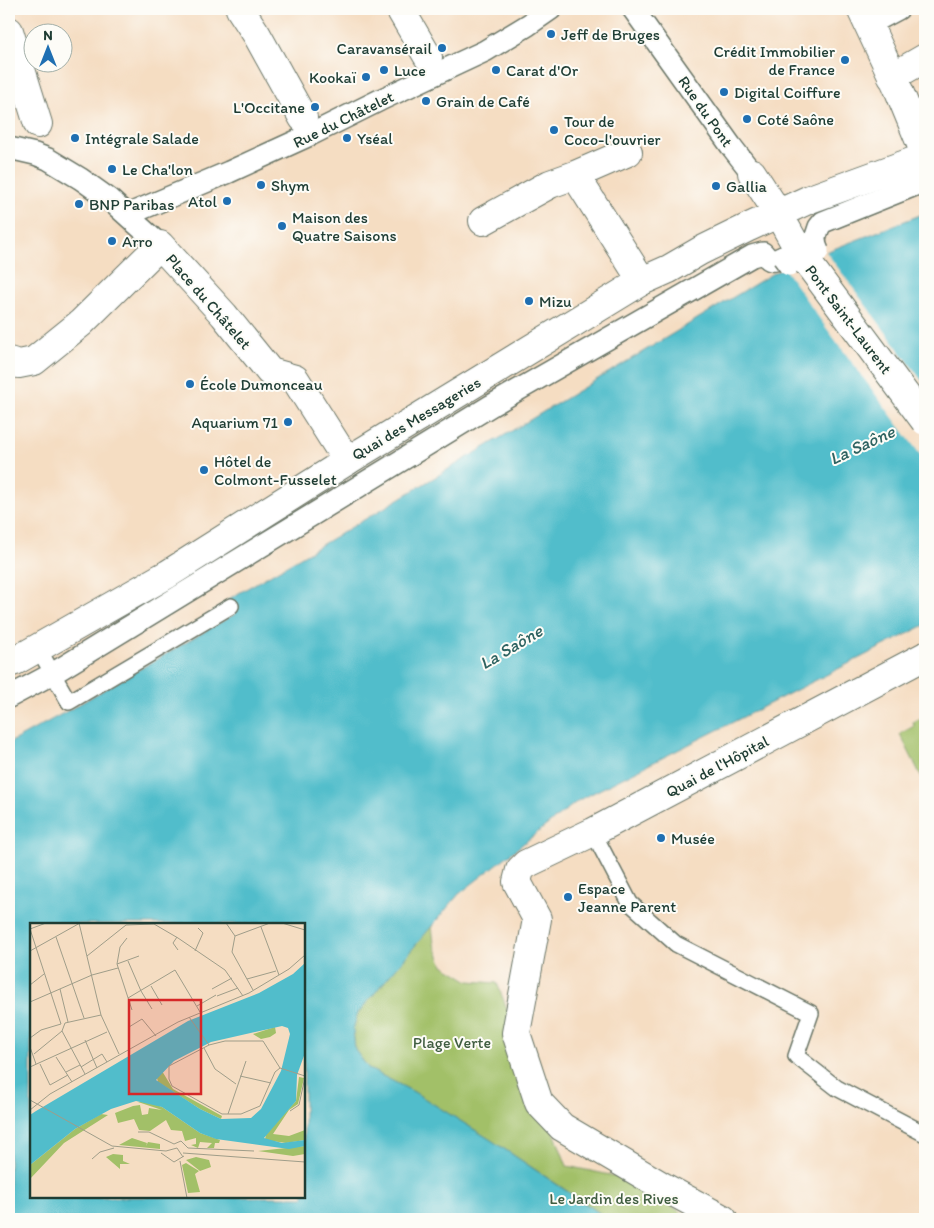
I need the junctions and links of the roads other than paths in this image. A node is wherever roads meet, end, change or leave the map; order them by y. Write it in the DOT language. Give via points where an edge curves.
graph roads {
  1 [pos="240,9"];
  2 [pos="400,9"];
  3 [pos="551,9"];
  4 [pos="633,9"];
  5 [pos="898,9"];
  6 [pos="864,17"];
  7 [pos="9,31"];
  8 [pos="925,58"];
  9 [pos="432,65"];
  10 [pos="892,77"];
  11 [pos="38,124"];
  12 [pos="308,126"];
  13 [pos="9,148"];
  14 [pos="628,152"];
  15 [pos="925,155"];
  16 [pos="48,159"];
  17 [pos="752,173"];
  18 [pos="575,175"];
  19 [pos="925,181"];
  20 [pos="778,213"];
  21 [pos="127,215"];
  22 [pos="483,221"];
  23 [pos="160,246"];
  24 [pos="804,246"];
  25 [pos="642,281"];
  26 [pos="9,361"];
  27 [pos="925,421"];
  28 [pos="347,460"];
  29 [pos="231,606"];
  30 [pos="38,648"];
  31 [pos="925,656"];
  32 [pos="9,663"];
  33 [pos="52,674"];
  34 [pos="9,697"];
  35 [pos="593,832"];
  36 [pos="925,1134"];
  37 [pos="722,1219"];
  1 -- 12 [label="street"];
  2 -- 9 [label="street"];
  3 -- 9 [label="street, Rue du Châtelet" via="485,51"];
  4 -- 17 [label="street, Rue du Pont"];
  5 -- 6 [label="street"];
  6 -- 10 [label="street"];
  7 -- 11 [label="street"];
  8 -- 10 [label="street"];
  9 -- 12 [label="street, Rue du Châtelet"];
  10 -- 15 [label="street"];
  11 -- 16 [label="street"];
  12 -- 21 [label="street, Rue du Châtelet" via="229,172"];
  13 -- 16 [label="street, Place du Châtelet"];
  14 -- 18 [label="street"];
  15 -- 20 [label="street, Quai des Messageries"];
  16 -- 21 [label="street, Place du Châtelet" via="81,179"];
  17 -- 20 [label="street, Rue du Pont"];
  18 -- 22 [label="street" via="550,184"];
  18 -- 25 [label="street"];
  19 -- 24 [label="street"];
  20 -- 24 [label="street, Pont Saint-Laurent"];
  20 -- 25 [label="street, Quai des Messageries"];
  21 -- 23 [label="street, Place du Châtelet"];
  23 -- 26 [label="street" via="81,323 34,361 19,364"];
  23 -- 28 [label="street, Place du Châtelet" via="224,315 270,372 295,379"];
  24 -- 27 [label="street, Pont Saint-Laurent, bridge" via="804,258"];
  24 -- 33 [label="street, Quai des Messageries" via="776,261 766,258 763,253 752,256 492,405"];
  25 -- 28 [label="street, Quai des Messageries"];
  28 -- 30 [label="street, Quai des Messageries" via="168,574"];
  29 -- 33 [label="lane" via="69,702"];
  30 -- 32 [label="street, Quai des Messageries"];
  30 -- 33 [label="lane"];
  31 -- 35 [label="street, Quai de l'Hôpital"];
  33 -- 34 [label="street, Quai des Messageries"];
  35 -- 36 [label="lane" via="630,903 676,944 811,1013 796,1056 837,1088"];
  35 -- 37 [label="street, Quai de l'Hôpital" via="526,864 520,870 517,882 537,919 516,1033 539,1103 562,1127"];
}
